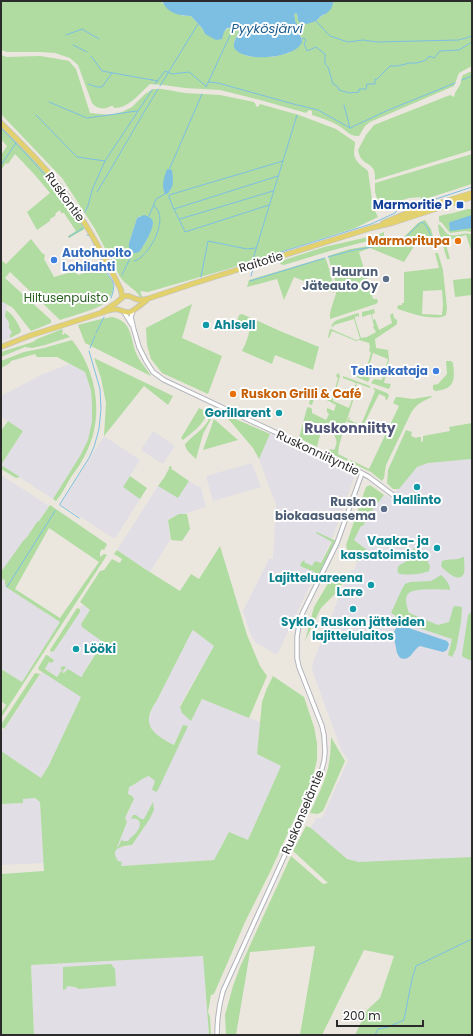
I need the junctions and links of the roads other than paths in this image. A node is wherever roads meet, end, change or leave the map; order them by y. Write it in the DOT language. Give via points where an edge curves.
graph roads {
  1 [pos="1,124"];
  2 [pos="472,193"];
  3 [pos="472,197"];
  4 [pos="371,228"];
  5 [pos="116,279"];
  6 [pos="133,298"];
  7 [pos="151,298"];
  8 [pos="121,299"];
  9 [pos="134,310"];
  10 [pos="123,311"];
  11 [pos="102,312"];
  12 [pos="134,330"];
  13 [pos="1,346"];
  14 [pos="362,473"];
  15 [pos="393,495"];
  16 [pos="217,1035"];
  1 -- 5 [label="main road, Ruskontie" via="61,188 84,221"];
  2 -- 4 [label="main road, Raitotie" via="407,213"];
  3 -- 4 [label="main road, Raitotie"];
  4 -- 7 [label="main road, Raitotie"];
  5 -- 6 [label="main road, Ruskontie"];
  5 -- 8 [label="main road, Ruskontie" via="121,290"];
  6 -- 7 [label="main road, Raitotie"];
  6 -- 8 [label="main road" via="127,296"];
  6 -- 9 [label="main road" via="136,303"];
  7 -- 9 [label="main road, Raitotie"];
  8 -- 10 [label="main road" via="119,306"];
  8 -- 11 [label="main road"];
  9 -- 10 [label="main road" via="127,313"];
  9 -- 12 [label="street, Ruskonniityntie" via="131,317"];
  10 -- 11 [label="main road" via="115,308"];
  10 -- 12 [label="street, Ruskonniityntie"];
  11 -- 13 [label="main road"];
  12 -- 14 [label="street, Ruskonniityntie" via="146,361 153,372 164,380"];
  14 -- 15 [label="street, Ruskonniityntie"];
  14 -- 16 [label="street, Ruskonseläntie" via="336,543 303,612 297,633 296,654 299,667 324,735 322,771 223,991"];
}
